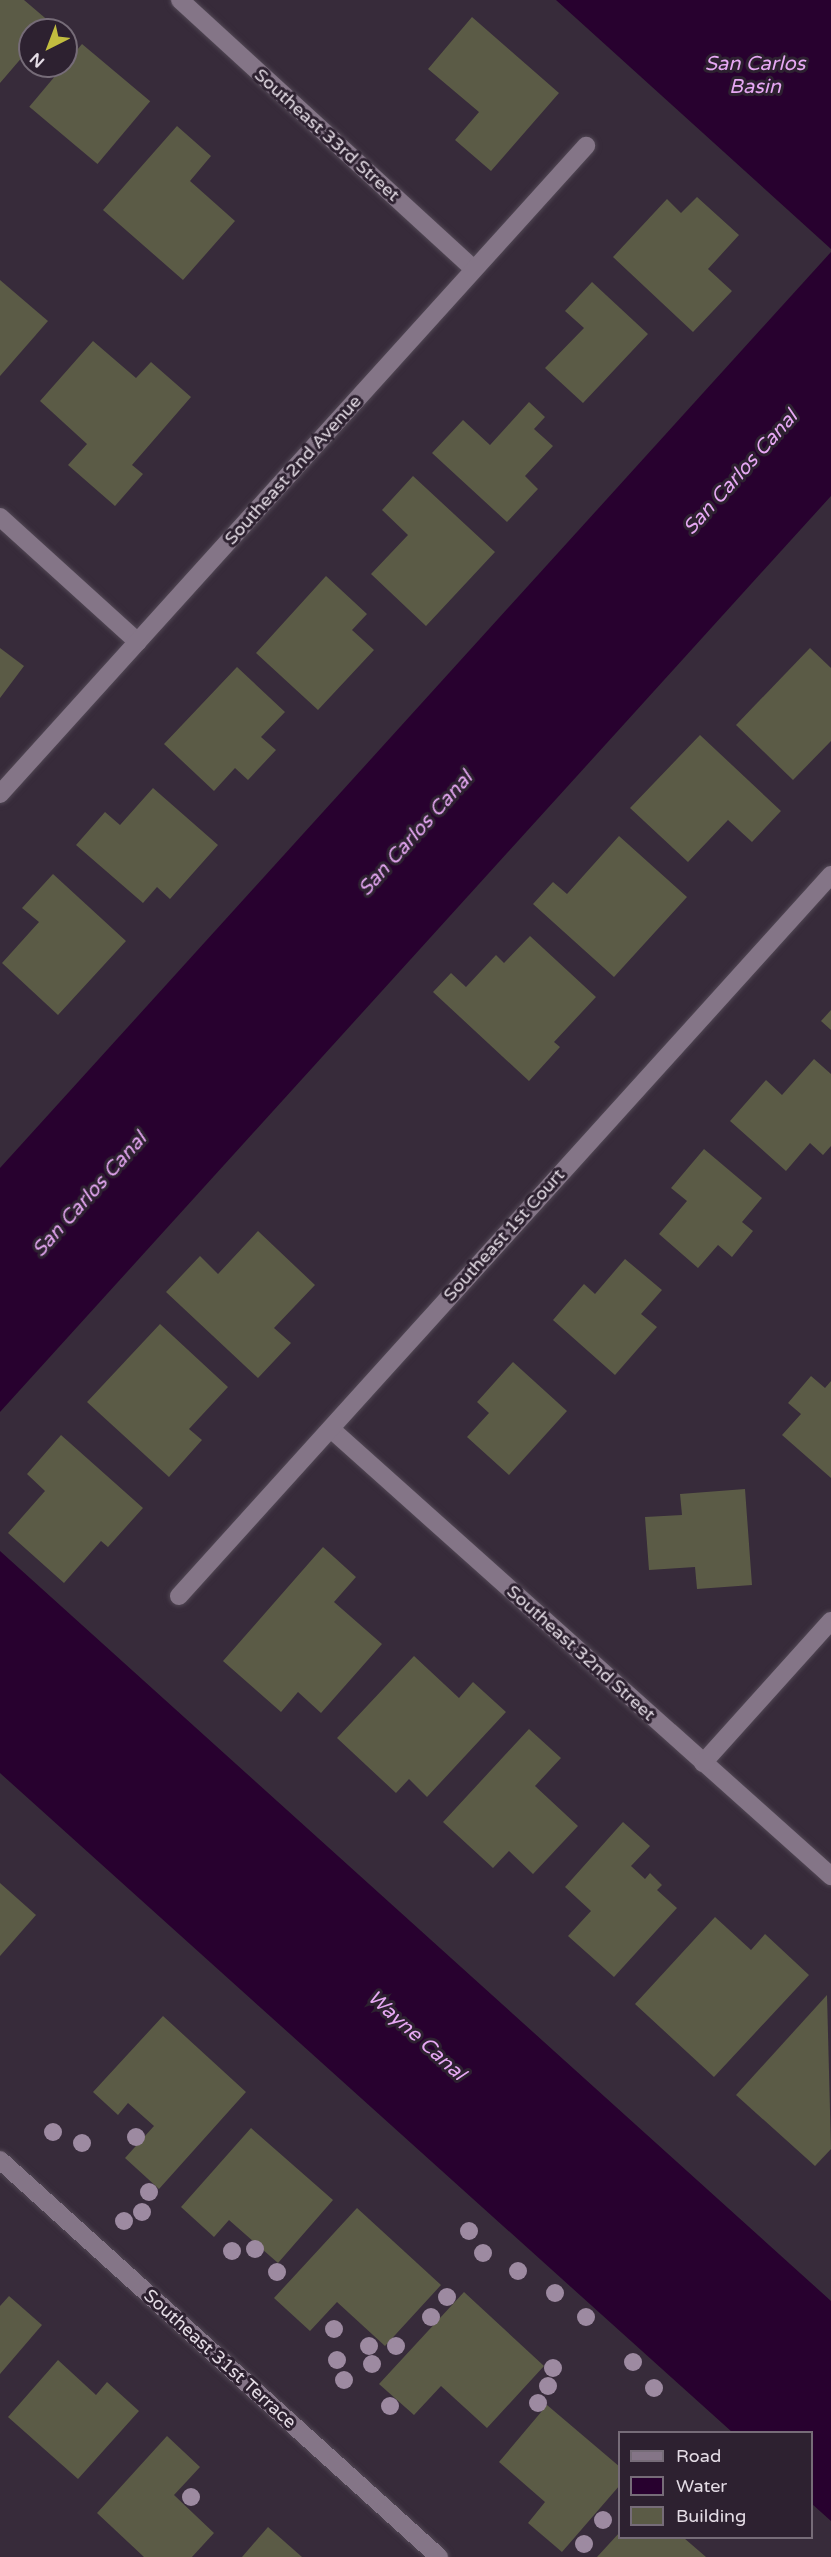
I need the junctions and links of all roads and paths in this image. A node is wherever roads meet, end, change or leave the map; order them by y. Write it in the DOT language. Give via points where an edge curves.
graph roads {
  1 [pos="180,0"];
  2 [pos="586,146"];
  3 [pos="474,269"];
  4 [pos="0,516"];
  5 [pos="138,642"];
  6 [pos="0,794"];
  7 [pos="831,875"];
  8 [pos="331,1429"];
  9 [pos="179,1596"];
  10 [pos="831,1621"];
  11 [pos="702,1763"];
  12 [pos="831,1876"];
  13 [pos="0,2160"];
  14 [pos="439,2557"];
  1 -- 3 [label="street, Southeast 33rd Street"];
  2 -- 3 [label="street, Southeast 2nd Avenue"];
  3 -- 5 [label="street, Southeast 2nd Avenue"];
  4 -- 5 [label="street"];
  5 -- 6 [label="street, Southeast 2nd Avenue"];
  7 -- 8 [label="street, Southeast 1st Court"];
  8 -- 9 [label="street, Southeast 1st Court"];
  8 -- 11 [label="street, Southeast 32nd Street"];
  10 -- 11 [label="street"];
  11 -- 12 [label="street, Southeast 32nd Street"];
  13 -- 14 [label="street, Southeast 31st Terrace"];
}
